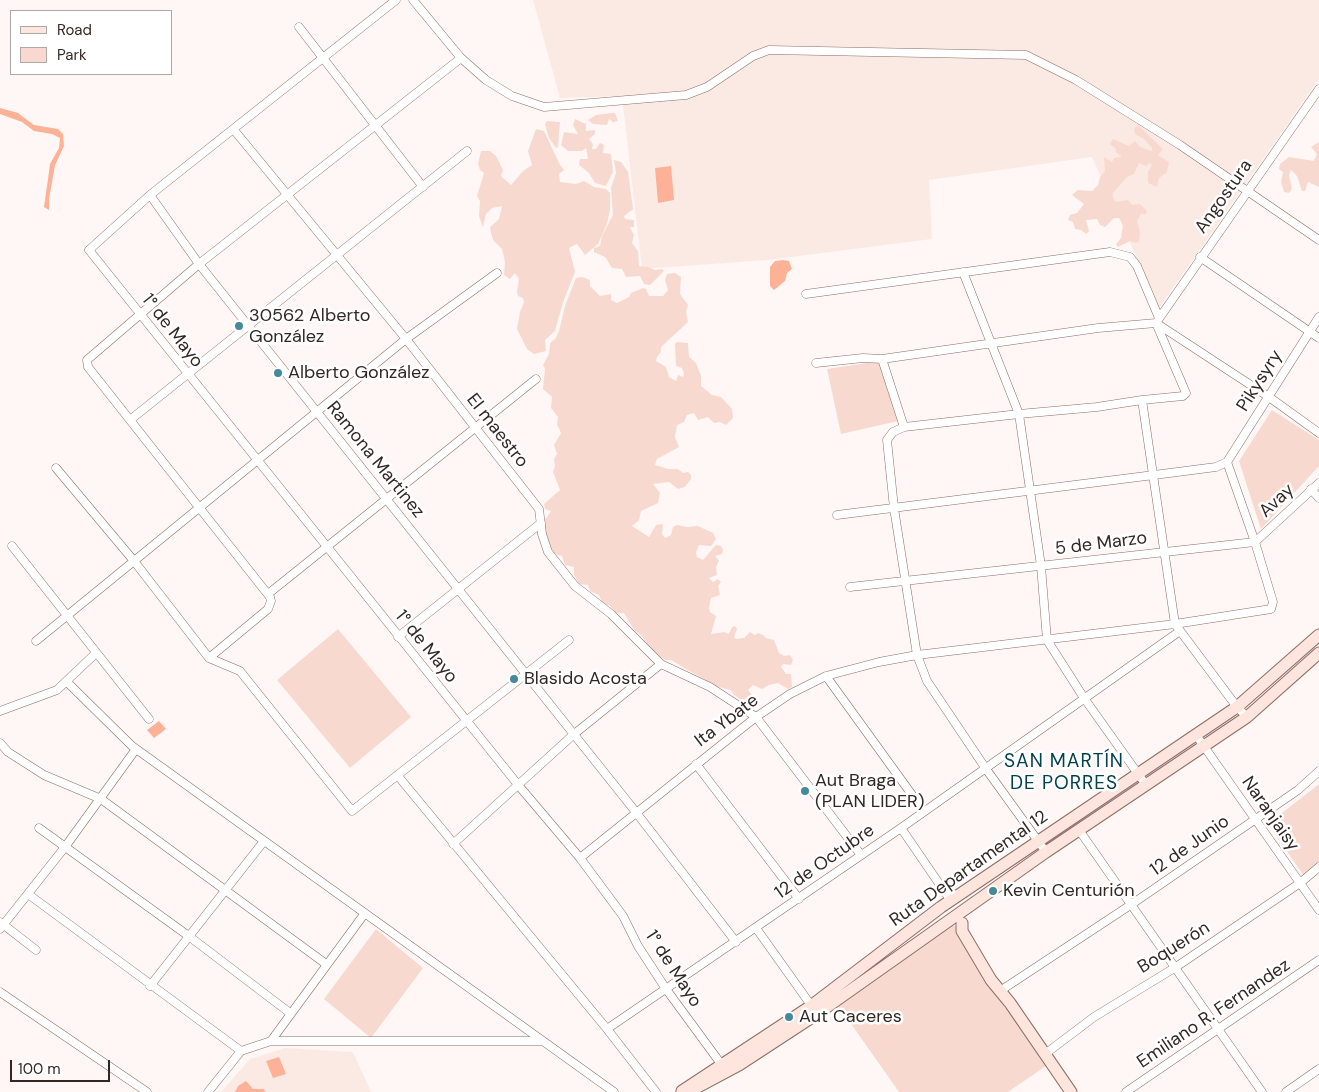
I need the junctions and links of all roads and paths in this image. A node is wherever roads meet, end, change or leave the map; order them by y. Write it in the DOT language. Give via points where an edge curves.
graph roads {
  1 [pos="396,0"];
  2 [pos="414,0"];
  3 [pos="299,27"];
  4 [pos="323,58"];
  5 [pos="460,58"];
  6 [pos="1319,89"];
  7 [pos="375,125"];
  8 [pos="234,130"];
  9 [pos="467,151"];
  10 [pos="423,187"];
  11 [pos="1246,192"];
  12 [pos="288,194"];
  13 [pos="150,195"];
  14 [pos="1319,240"];
  15 [pos="338,254"];
  16 [pos="1200,257"];
  17 [pos="199,264"];
  18 [pos="497,272"];
  19 [pos="963,272"];
  20 [pos="806,294"];
  21 [pos="141,315"];
  22 [pos="1319,317"];
  23 [pos="1158,321"];
  24 [pos="248,326"];
  25 [pos="1309,331"];
  26 [pos="1319,338"];
  27 [pos="406,339"];
  28 [pos="990,343"];
  29 [pos="882,359"];
  30 [pos="816,363"];
  31 [pos="188,374"];
  32 [pos="536,379"];
  33 [pos="1269,396"];
  34 [pos="1142,400"];
  35 [pos="317,412"];
  36 [pos="1019,414"];
  37 [pos="130,420"];
  38 [pos="904,427"];
  39 [pos="475,428"];
  40 [pos="1319,433"];
  41 [pos="257,461"];
  42 [pos="1227,462"];
  43 [pos="56,468"];
  44 [pos="1154,475"];
  45 [pos="1319,483"];
  46 [pos="1312,489"];
  47 [pos="1031,490"];
  48 [pos="1319,498"];
  49 [pos="386,499"];
  50 [pos="200,508"];
  51 [pos="894,508"];
  52 [pos="837,515"];
  53 [pos="541,523"];
  54 [pos="1255,542"];
  55 [pos="12,546"];
  56 [pos="326,547"];
  57 [pos="1165,552"];
  58 [pos="134,561"];
  59 [pos="1041,566"];
  60 [pos="907,580"];
  61 [pos="850,587"];
  62 [pos="458,590"];
  63 [pos="268,594"];
  64 [pos="67,616"];
  65 [pos="1175,624"];
  66 [pos="1180,631"];
  67 [pos="398,637"];
  68 [pos="569,640"];
  69 [pos="1047,640"];
  70 [pos="36,641"];
  71 [pos="1317,644"];
  72 [pos="96,653"];
  73 [pos="917,655"];
  74 [pos="209,658"];
  75 [pos="661,664"];
  76 [pos="526,675"];
  77 [pos="826,676"];
  78 [pos="67,682"];
  79 [pos="1084,698"];
  80 [pos="1236,707"];
  81 [pos="0,711"];
  82 [pos="756,717"];
  83 [pos="1247,717"];
  84 [pos="150,719"];
  85 [pos="467,722"];
  86 [pos="573,735"];
  87 [pos="1196,735"];
  88 [pos="0,743"];
  89 [pos="1203,746"];
  90 [pos="136,749"];
  91 [pos="696,764"];
  92 [pos="986,769"];
  93 [pos="1319,772"];
  94 [pos="1138,775"];
  95 [pos="398,776"];
  96 [pos="1146,785"];
  97 [pos="519,786"];
  98 [pos="101,799"];
  99 [pos="923,810"];
  100 [pos="635,811"];
  101 [pos="1255,820"];
  102 [pos="39,828"];
  103 [pos="901,828"];
  104 [pos="1079,830"];
  105 [pos="264,841"];
  106 [pos="1038,843"];
  107 [pos="453,844"];
  108 [pos="65,847"];
  109 [pos="1046,852"];
  110 [pos="861,856"];
  111 [pos="580,858"];
  112 [pos="1319,867"];
  113 [pos="1300,883"];
  114 [pos="226,891"];
  115 [pos="28,894"];
  116 [pos="799,899"];
  117 [pos="951,901"];
  118 [pos="1132,904"];
  119 [pos="1319,910"];
  120 [pos="365,913"];
  121 [pos="960,919"];
  122 [pos="1,925"];
  123 [pos="756,928"];
  124 [pos="190,937"];
  125 [pos="736,942"];
  126 [pos="36,950"];
  127 [pos="1319,960"];
  128 [pos="326,964"];
  129 [pos="1176,967"];
  130 [pos="150,986"];
  131 [pos="666,988"];
  132 [pos="1002,990"];
  133 [pos="0,992"];
  134 [pos="814,1010"];
  135 [pos="290,1013"];
  136 [pos="607,1029"];
  137 [pos="1217,1029"];
  138 [pos="271,1041"];
  139 [pos="542,1041"];
  140 [pos="241,1051"];
  141 [pos="1045,1054"];
  142 [pos="724,1068"];
  143 [pos="1319,1068"];
  144 [pos="680,1091"];
  145 [pos="148,1092"];
  146 [pos="208,1092"];
  147 [pos="614,1092"];
  148 [pos="656,1092"];
  149 [pos="1071,1092"];
  150 [pos="1126,1092"];
  151 [pos="1262,1092"];
  152 [pos="1286,1092"];
  1 -- 4 [label="street"];
  2 -- 5 [label="street"];
  3 -- 4 [label="street"];
  4 -- 7 [label="street"];
  4 -- 8 [label="street"];
  5 -- 7 [label="street"];
  5 -- 11 [label="street" via="512,96 531,104 558,107 686,96 708,88 753,56 769,50 1026,55 1108,100"];
  6 -- 11 [label="street, Angostura"];
  7 -- 10 [label="street"];
  7 -- 12 [label="street"];
  8 -- 12 [label="street, El maestro"];
  8 -- 13 [label="street"];
  9 -- 10 [label="street"];
  10 -- 15 [label="street"];
  11 -- 14 [label="street"];
  11 -- 16 [label="street, Angostura"];
  12 -- 15 [label="street, El maestro"];
  12 -- 17 [label="street"];
  13 -- 17 [label="street, Ramona Martinez"];
  13 -- 21 [label="street, 1° de Mayo" via="89,250"];
  15 -- 24 [label="street"];
  15 -- 27 [label="street, El maestro"];
  16 -- 23 [label="street, Angostura"];
  16 -- 25 [label="street"];
  17 -- 21 [label="street"];
  17 -- 24 [label="street, Ramona Martinez"];
  18 -- 27 [label="street"];
  19 -- 20 [label="street"];
  19 -- 23 [label="street" via="1110,252 1124,254 1137,266"];
  19 -- 28 [label="street"];
  21 -- 31 [label="street, 1° de Mayo"];
  21 -- 37 [label="street" via="87,360 88,367"];
  22 -- 25 [label="street, Pikysyry"];
  23 -- 28 [label="street"];
  23 -- 33 [label="street"];
  23 -- 34 [label="street" via="1186,393"];
  24 -- 31 [label="street"];
  24 -- 35 [label="street, Ramona Martinez"];
  25 -- 26 [label="street"];
  25 -- 33 [label="street, Pikysyry"];
  27 -- 35 [label="street"];
  27 -- 39 [label="street, El maestro"];
  28 -- 29 [label="street"];
  28 -- 36 [label="street"];
  29 -- 30 [label="street"];
  29 -- 38 [label="street"];
  31 -- 37 [label="street"];
  31 -- 41 [label="street, 1° de Mayo"];
  32 -- 39 [label="street"];
  33 -- 40 [label="street"];
  33 -- 42 [label="street, Pikysyry"];
  34 -- 36 [label="street"];
  34 -- 44 [label="street"];
  35 -- 41 [label="street"];
  35 -- 49 [label="street, Ramona Martinez"];
  36 -- 38 [label="street"];
  36 -- 47 [label="street"];
  37 -- 50 [label="street"];
  38 -- 51 [label="street" via="893,432 887,440"];
  39 -- 49 [label="street"];
  39 -- 53 [label="street, El maestro" via="539,509"];
  41 -- 50 [label="street"];
  41 -- 56 [label="street, 1° de Mayo"];
  42 -- 44 [label="street" via="1216,467"];
  42 -- 54 [label="street"];
  43 -- 58 [label="street"];
  44 -- 47 [label="street"];
  44 -- 57 [label="street"];
  45 -- 46 [label="street, Avay"];
  46 -- 48 [label="street"];
  46 -- 54 [label="street, Avay"];
  47 -- 51 [label="street"];
  47 -- 59 [label="street"];
  49 -- 56 [label="street"];
  49 -- 62 [label="street, Ramona Martinez"];
  50 -- 58 [label="street"];
  50 -- 63 [label="street"];
  51 -- 52 [label="street"];
  51 -- 60 [label="street"];
  53 -- 62 [label="street"];
  53 -- 75 [label="street, El maestro" via="548,552 575,586 611,614"];
  54 -- 57 [label="street, 5 de Marzo"];
  54 -- 65 [label="street, Ita Ybate" via="1273,602 1272,609"];
  55 -- 64 [label="street"];
  56 -- 63 [label="street"];
  56 -- 67 [label="street, 1° de Mayo"];
  57 -- 59 [label="street, 5 de Marzo"];
  57 -- 65 [label="street"];
  58 -- 64 [label="street"];
  58 -- 74 [label="street"];
  59 -- 60 [label="street, 5 de Marzo"];
  59 -- 69 [label="street"];
  60 -- 61 [label="street, 5 de Marzo"];
  60 -- 73 [label="street"];
  62 -- 67 [label="street"];
  62 -- 76 [label="street, Ramona Martinez"];
  63 -- 74 [label="street" via="272,602 268,609"];
  64 -- 70 [label="street"];
  64 -- 72 [label="street"];
  65 -- 66 [label="street"];
  65 -- 69 [label="street, Ita Ybate"];
  66 -- 79 [label="street, 12 de Octubre"];
  66 -- 80 [label="street"];
  67 -- 85 [label="street, 1° de Mayo"];
  68 -- 76 [label="street"];
  69 -- 73 [label="street, Ita Ybate"];
  69 -- 79 [label="street"];
  71 -- 80 [label="main road, Ruta Departamental 12"];
  71 -- 83 [label="main road, Ruta Departamental 12"];
  72 -- 78 [label="street"];
  72 -- 84 [label="street"];
  73 -- 77 [label="street, Ita Ybate"];
  73 -- 92 [label="street" via="927,681"];
  74 -- 95 [label="street" via="240,671 352,811"];
  75 -- 82 [label="street, El maestro" via="710,687"];
  75 -- 86 [label="street"];
  76 -- 85 [label="street"];
  76 -- 86 [label="street, Ramona Martinez"];
  77 -- 82 [label="street, Ita Ybate" via="790,694"];
  77 -- 99 [label="street"];
  78 -- 81 [label="street" via="57,690"];
  78 -- 90 [label="street"];
  79 -- 92 [label="street, 12 de Octubre"];
  79 -- 94 [label="street"];
  80 -- 83 [label="street"];
  80 -- 87 [label="main road, Ruta Departamental 12"];
  82 -- 91 [label="street, Ita Ybate"];
  82 -- 110 [label="street, El maestro"];
  83 -- 89 [label="main road, Ruta Departamental 12"];
  85 -- 95 [label="street"];
  85 -- 97 [label="street, 1° de Mayo"];
  86 -- 97 [label="street"];
  86 -- 100 [label="street, Ramona Martinez"];
  87 -- 89 [label="street, Naranjaisy"];
  87 -- 94 [label="main road, Ruta Departamental 12"];
  88 -- 98 [label="street" via="8,752 44,775"];
  89 -- 96 [label="main road, Ruta Departamental 12"];
  89 -- 101 [label="street, Naranjaisy"];
  90 -- 98 [label="street"];
  90 -- 105 [label="street"];
  91 -- 100 [label="street, Ita Ybate"];
  91 -- 116 [label="street"];
  92 -- 99 [label="street, 12 de Octubre"];
  92 -- 106 [label="street"];
  93 -- 101 [label="street, 12 de Junio"];
  94 -- 96 [label="street"];
  94 -- 106 [label="main road, Ruta Departamental 12"];
  95 -- 107 [label="street"];
  96 -- 104 [label="main road, Ruta Departamental 12"];
  97 -- 107 [label="street"];
  97 -- 111 [label="street, 1° de Mayo"];
  98 -- 108 [label="street"];
  98 -- 114 [label="street"];
  99 -- 103 [label="street, 12 de Octubre"];
  100 -- 111 [label="street, Ita Ybate"];
  100 -- 125 [label="street, Ramona Martinez"];
  101 -- 113 [label="street, Naranjaisy"];
  101 -- 118 [label="street, 12 de Junio"];
  102 -- 108 [label="street"];
  103 -- 110 [label="street, 12 de Octubre"];
  103 -- 117 [label="street"];
  104 -- 109 [label="main road, Ruta Departamental 12"];
  104 -- 118 [label="street"];
  105 -- 114 [label="street"];
  105 -- 120 [label="street"];
  106 -- 109 [label="street"];
  106 -- 117 [label="main road, Ruta Departamental 12"];
  107 -- 136 [label="street"];
  108 -- 115 [label="street"];
  108 -- 124 [label="street"];
  109 -- 121 [label="main road, Ruta Departamental 12"];
  110 -- 116 [label="street, 12 de Octubre"];
  111 -- 131 [label="street, 1° de Mayo" via="623,916 638,946"];
  112 -- 113 [label="street, Boquerón"];
  113 -- 119 [label="street, Naranjaisy"];
  113 -- 129 [label="street, Boquerón"];
  114 -- 124 [label="street"];
  114 -- 128 [label="street"];
  115 -- 122 [label="street"];
  115 -- 130 [label="street"];
  116 -- 123 [label="street, 12 de Octubre"];
  117 -- 121 [label="main road"];
  117 -- 134 [label="main road, Ruta Departamental 12"];
  118 -- 129 [label="street"];
  118 -- 132 [label="street, 12 de Junio"];
  120 -- 128 [label="street"];
  120 -- 139 [label="street"];
  121 -- 132 [label="main road" via="962,931 991,980"];
  121 -- 134 [label="main road, Ruta Departamental 12"];
  122 -- 126 [label="street"];
  123 -- 125 [label="street, 12 de Octubre"];
  123 -- 134 [label="street"];
  124 -- 130 [label="street"];
  124 -- 135 [label="street"];
  125 -- 131 [label="street, 12 de Octubre"];
  127 -- 137 [label="street, Emiliano R. Fernandez"];
  128 -- 135 [label="street"];
  129 -- 137 [label="street"];
  129 -- 141 [label="street, Boquerón" via="1094,1017"];
  130 -- 140 [label="street"];
  131 -- 136 [label="street, 12 de Octubre"];
  131 -- 142 [label="street, 1° de Mayo"];
  132 -- 141 [label="main road"];
  133 -- 145 [label="street"];
  134 -- 142 [label="main road, Ruta Departamental 12"];
  135 -- 138 [label="street"];
  136 -- 148 [label="street"];
  137 -- 150 [label="street, Emiliano R. Fernandez"];
  137 -- 151 [label="street"];
  138 -- 139 [label="street"];
  138 -- 140 [label="street"];
  139 -- 147 [label="street"];
  140 -- 146 [label="street"];
  141 -- 149 [label="main road"];
  142 -- 144 [label="main road, Ruta Departamental 12" via="701,1087"];
  143 -- 152 [label="street"];
}
